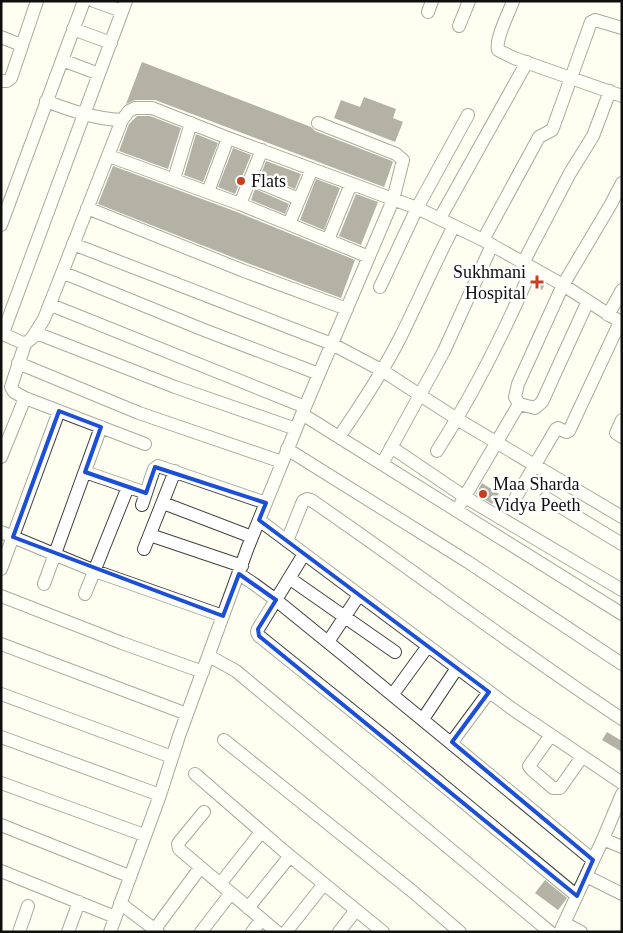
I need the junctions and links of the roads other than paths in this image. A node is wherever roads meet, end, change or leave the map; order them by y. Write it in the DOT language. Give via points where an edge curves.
graph roads {
  1 [pos="37,1"];
  2 [pos="84,1"];
  3 [pos="94,1"];
  4 [pos="468,1"];
  5 [pos="513,1"];
  6 [pos="124,6"];
  7 [pos="459,26"];
  8 [pos="622,28"];
  9 [pos="73,29"];
  10 [pos="1,37"];
  11 [pos="111,43"];
  12 [pos="22,45"];
  13 [pos="62,60"];
  14 [pos="526,62"];
  15 [pos="99,74"];
  16 [pos="572,78"];
  17 [pos="1,81"];
  18 [pos="616,94"];
  19 [pos="46,101"];
  20 [pos="468,114"];
  21 [pos="83,115"];
  22 [pos="122,120"];
  23 [pos="191,123"];
  24 [pos="318,123"];
  25 [pos="228,138"];
  26 [pos="262,150"];
  27 [pos="109,156"];
  28 [pos="312,169"];
  29 [pos="174,179"];
  30 [pos="251,179"];
  31 [pos="622,183"];
  32 [pos="351,184"];
  33 [pos="208,192"];
  34 [pos="299,199"];
  35 [pos="393,200"];
  36 [pos="240,204"];
  37 [pos="87,208"];
  38 [pos="417,208"];
  39 [pos="440,218"];
  40 [pos="289,224"];
  41 [pos="1,225"];
  42 [pos="454,226"];
  43 [pos="328,240"];
  44 [pos="487,242"];
  45 [pos="73,244"];
  46 [pos="369,257"];
  47 [pos="528,265"];
  48 [pos="64,273"];
  49 [pos="563,285"];
  50 [pos="380,287"];
  51 [pos="622,290"];
  52 [pos="588,301"];
  53 [pos="51,304"];
  54 [pos="347,309"];
  55 [pos="608,315"];
  56 [pos="621,322"];
  57 [pos="2,333"];
  58 [pos="36,333"];
  59 [pos="25,344"];
  60 [pos="332,344"];
  61 [pos="18,363"];
  62 [pos="382,371"];
  63 [pos="319,374"];
  64 [pos="421,395"];
  65 [pos="25,398"];
  66 [pos="519,404"];
  67 [pos="303,410"];
  68 [pos="59,411"];
  69 [pos="457,419"];
  70 [pos="622,420"];
  71 [pos="101,428"];
  72 [pos="296,429"];
  73 [pos="339,437"];
  74 [pos="622,437"];
  75 [pos="496,442"];
  76 [pos="145,444"];
  77 [pos="391,447"];
  78 [pos="288,449"];
  79 [pos="437,451"];
  80 [pos="1,458"];
  81 [pos="282,462"];
  82 [pos="382,464"];
  83 [pos="535,465"];
  84 [pos="175,471"];
  85 [pos="85,472"];
  86 [pos="128,487"];
  87 [pos="465,497"];
  88 [pos="516,497"];
  89 [pos="546,498"];
  90 [pos="162,502"];
  91 [pos="266,503"];
  92 [pos="599,504"];
  93 [pos="457,510"];
  94 [pos="622,517"];
  95 [pos="259,520"];
  96 [pos="587,524"];
  97 [pos="7,535"];
  98 [pos="150,535"];
  99 [pos="252,537"];
  100 [pos="287,541"];
  101 [pos="622,544"];
  102 [pos="144,549"];
  103 [pos="55,553"];
  104 [pos="304,554"];
  105 [pos="1,570"];
  106 [pos="240,570"];
  107 [pos="95,571"];
  108 [pos="289,578"];
  109 [pos="44,584"];
  110 [pos="622,590"];
  111 [pos="86,594"];
  112 [pos="359,595"];
  113 [pos="1,596"];
  114 [pos="276,600"];
  115 [pos="622,614"];
  116 [pos="224,616"];
  117 [pos="345,617"];
  118 [pos="328,642"];
  119 [pos="1,644"];
  120 [pos="428,646"];
  121 [pos="395,652"];
  122 [pos="209,656"];
  123 [pos="622,664"];
  124 [pos="457,668"];
  125 [pos="203,672"];
  126 [pos="489,692"];
  127 [pos="1,694"];
  128 [pos="393,694"];
  129 [pos="187,714"];
  130 [pos="423,719"];
  131 [pos="622,719"];
  132 [pos="551,735"];
  133 [pos="1,737"];
  134 [pos="224,740"];
  135 [pos="452,742"];
  136 [pos="172,757"];
  137 [pos="582,757"];
  138 [pos="195,774"];
  139 [pos="1,783"];
  140 [pos="622,783"];
  141 [pos="160,795"];
  142 [pos="621,796"];
  143 [pos="204,812"];
  144 [pos="1,825"];
  145 [pos="261,832"];
  146 [pos="144,836"];
  147 [pos="603,838"];
  148 [pos="622,847"];
  149 [pos="290,856"];
  150 [pos="593,860"];
  151 [pos="200,868"];
  152 [pos="1,871"];
  153 [pos="129,876"];
  154 [pos="586,876"];
  155 [pos="220,884"];
  156 [pos="324,884"];
  157 [pos="231,894"];
  158 [pos="622,894"];
  159 [pos="577,896"];
  160 [pos="79,902"];
  161 [pos="120,903"];
  162 [pos="28,906"];
  163 [pos="248,908"];
  164 [pos="356,910"];
  165 [pos="115,917"];
  166 [pos="262,919"];
  167 [pos="562,927"];
  168 [pos="157,930"];
  169 [pos="19,932"];
  170 [pos="68,932"];
  171 [pos="110,932"];
  172 [pos="201,932"];
  173 [pos="252,932"];
  174 [pos="277,932"];
  175 [pos="286,932"];
  176 [pos="339,932"];
  177 [pos="383,932"];
  178 [pos="460,932"];
  179 [pos="550,932"];
  180 [pos="581,932"];
  1 -- 12 [label="street"];
  2 -- 9 [label="street"];
  3 -- 6 [label="street"];
  4 -- 7 [label="street"];
  5 -- 14 [label="street" via="497,46 503,54"];
  6 -- 11 [label="street"];
  8 -- 16 [label="street" via="593,20"];
  9 -- 11 [label="street"];
  9 -- 13 [label="street"];
  10 -- 12 [label="street"];
  11 -- 15 [label="street"];
  12 -- 17 [label="street" via="11,78"];
  13 -- 15 [label="street"];
  13 -- 19 [label="street"];
  14 -- 16 [label="street"];
  14 -- 39 [label="street"];
  15 -- 21 [label="street"];
  16 -- 18 [label="street"];
  16 -- 44 [label="street" via="553,128 539,137"];
  18 -- 47 [label="street" via="570,173"];
  19 -- 21 [label="street"];
  19 -- 41 [label="street"];
  20 -- 38 [label="street"];
  21 -- 22 [label="street"];
  21 -- 57 [label="street"];
  22 -- 23 [label="street" via="129,111 144,107 164,111"];
  22 -- 27 [label="street"];
  23 -- 25 [label="street"];
  23 -- 29 [label="street"];
  24 -- 35 [label="street" via="401,157 403,165"];
  25 -- 26 [label="street"];
  25 -- 33 [label="street"];
  26 -- 28 [label="street"];
  26 -- 30 [label="street"];
  27 -- 29 [label="street"];
  27 -- 37 [label="street"];
  28 -- 32 [label="street"];
  28 -- 34 [label="street"];
  29 -- 33 [label="street"];
  30 -- 34 [label="street"];
  30 -- 36 [label="street"];
  31 -- 49 [label="street"];
  32 -- 35 [label="street"];
  32 -- 43 [label="street"];
  33 -- 36 [label="street"];
  34 -- 40 [label="street"];
  35 -- 38 [label="street"];
  35 -- 46 [label="street"];
  36 -- 40 [label="street"];
  37 -- 45 [label="street"];
  37 -- 54 [label="street"];
  38 -- 39 [label="street"];
  38 -- 50 [label="street"];
  39 -- 42 [label="street"];
  40 -- 43 [label="street"];
  42 -- 44 [label="street"];
  42 -- 62 [label="street"];
  43 -- 46 [label="street"];
  44 -- 47 [label="street"];
  44 -- 64 [label="street" via="444,351"];
  45 -- 48 [label="street"];
  45 -- 60 [label="street"];
  46 -- 54 [label="street"];
  47 -- 49 [label="street"];
  47 -- 69 [label="street" via="483,373"];
  48 -- 53 [label="street"];
  48 -- 63 [label="street"];
  49 -- 52 [label="street"];
  49 -- 66 [label="street" via="518,384 515,396"];
  51 -- 55 [label="street"];
  52 -- 55 [label="street"];
  52 -- 66 [label="street" via="542,402 535,408"];
  53 -- 58 [label="street"];
  53 -- 67 [label="street"];
  54 -- 60 [label="street"];
  55 -- 56 [label="street"];
  56 -- 83 [label="street" via="569,431 556,429"];
  57 -- 59 [label="street"];
  58 -- 59 [label="street"];
  58 -- 72 [label="street" via="175,387"];
  59 -- 61 [label="street"];
  60 -- 62 [label="street"];
  60 -- 63 [label="street"];
  61 -- 65 [label="street" via="11,386 14,392"];
  61 -- 81 [label="street" via="139,412"];
  62 -- 64 [label="street"];
  62 -- 73 [label="street"];
  63 -- 67 [label="street"];
  64 -- 69 [label="street"];
  64 -- 77 [label="street"];
  65 -- 68 [label="street"];
  65 -- 80 [label="street"];
  66 -- 75 [label="street"];
  67 -- 72 [label="street"];
  67 -- 73 [label="street"];
  68 -- 71 [label="street"];
  68 -- 97 [label="street"];
  69 -- 75 [label="street"];
  69 -- 79 [label="street"];
  70 -- 74 [label="street" via="616,432"];
  71 -- 76 [label="street"];
  71 -- 85 [label="street"];
  72 -- 78 [label="street"];
  73 -- 82 [label="street"];
  75 -- 83 [label="street"];
  75 -- 87 [label="street"];
  77 -- 82 [label="street"];
  77 -- 87 [label="street"];
  78 -- 81 [label="street"];
  78 -- 123 [label="street"];
  81 -- 91 [label="street"];
  82 -- 93 [label="street"];
  83 -- 88 [label="street"];
  83 -- 92 [label="street"];
  84 -- 86 [label="street" via="155,467 144,499"];
  84 -- 90 [label="street"];
  84 -- 91 [label="street"];
  85 -- 86 [label="street"];
  85 -- 103 [label="street"];
  86 -- 107 [label="street"];
  87 -- 93 [label="street"];
  87 -- 110 [label="street"];
  89 -- 96 [label="street"];
  90 -- 98 [label="street"];
  90 -- 99 [label="street"];
  91 -- 95 [label="street"];
  92 -- 94 [label="street"];
  92 -- 96 [label="street"];
  93 -- 115 [label="street"];
  95 -- 99 [label="street"];
  95 -- 100 [label="street"];
  96 -- 101 [label="street"];
  97 -- 103 [label="street"];
  97 -- 105 [label="street"];
  98 -- 102 [label="street"];
  98 -- 106 [label="street"];
  99 -- 106 [label="street"];
  100 -- 104 [label="street"];
  100 -- 131 [label="street" via="303,502 311,500 549,671"];
  103 -- 107 [label="street"];
  103 -- 109 [label="street"];
  104 -- 108 [label="street"];
  104 -- 112 [label="street"];
  106 -- 114 [label="street"];
  106 -- 116 [label="street"];
  107 -- 111 [label="street"];
  107 -- 116 [label="street"];
  108 -- 114 [label="street"];
  108 -- 117 [label="street"];
  112 -- 117 [label="street"];
  112 -- 120 [label="street"];
  113 -- 125 [label="street"];
  114 -- 118 [label="street"];
  114 -- 159 [label="street" via="258,629 259,636"];
  116 -- 122 [label="street"];
  117 -- 118 [label="street"];
  117 -- 121 [label="street"];
  118 -- 128 [label="street"];
  119 -- 129 [label="street"];
  120 -- 124 [label="street"];
  120 -- 128 [label="street"];
  122 -- 125 [label="street"];
  122 -- 179 [label="street" via="236,671"];
  124 -- 126 [label="street"];
  124 -- 130 [label="street"];
  125 -- 129 [label="street"];
  126 -- 132 [label="street"];
  126 -- 135 [label="street"];
  127 -- 136 [label="street"];
  128 -- 130 [label="street"];
  129 -- 136 [label="street"];
  130 -- 135 [label="street"];
  132 -- 137 [label="street"];
  132 -- 137 [label="street" via="530,766 553,788 560,788"];
  133 -- 141 [label="street"];
  134 -- 178 [label="street"];
  135 -- 150 [label="street"];
  136 -- 141 [label="street"];
  137 -- 140 [label="street"];
  138 -- 145 [label="street"];
  139 -- 146 [label="street"];
  141 -- 146 [label="street"];
  142 -- 147 [label="street"];
  143 -- 151 [label="street" via="178,844 179,849"];
  144 -- 153 [label="street"];
  145 -- 149 [label="street"];
  145 -- 155 [label="street"];
  146 -- 153 [label="street"];
  147 -- 148 [label="street"];
  147 -- 150 [label="street"];
  149 -- 156 [label="street"];
  149 -- 163 [label="street"];
  150 -- 154 [label="street"];
  151 -- 155 [label="street"];
  151 -- 168 [label="street"];
  152 -- 160 [label="street"];
  153 -- 161 [label="street"];
  154 -- 158 [label="street"];
  154 -- 159 [label="street"];
  155 -- 157 [label="street"];
  156 -- 164 [label="street"];
  156 -- 175 [label="street"];
  157 -- 163 [label="street"];
  157 -- 172 [label="street"];
  159 -- 167 [label="street"];
  160 -- 165 [label="street"];
  160 -- 170 [label="street"];
  161 -- 165 [label="street"];
  161 -- 168 [label="street"];
  162 -- 169 [label="street"];
  163 -- 166 [label="street"];
  164 -- 176 [label="street"];
  164 -- 177 [label="street"];
  165 -- 171 [label="street"];
  166 -- 173 [label="street"];
  166 -- 174 [label="street"];
  167 -- 180 [label="street"];
}
